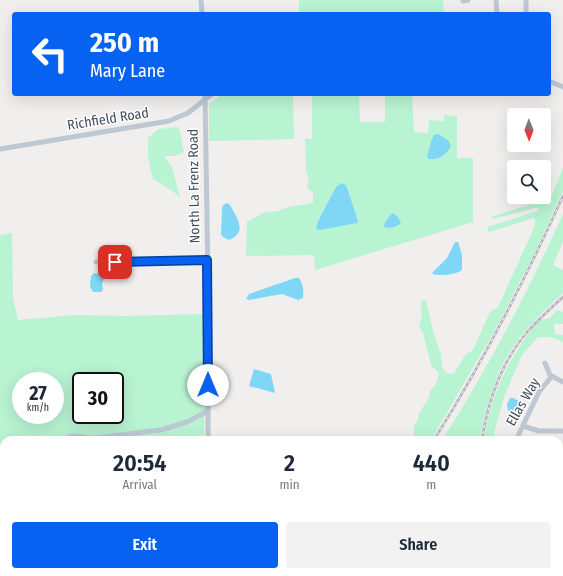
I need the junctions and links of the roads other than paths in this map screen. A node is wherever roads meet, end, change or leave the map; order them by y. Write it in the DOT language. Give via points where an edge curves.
graph roads {
  1 [pos="202,0"];
  2 [pos="496,0"];
  3 [pos="526,2"];
  4 [pos="202,12"];
  5 [pos="497,12"];
  6 [pos="526,12"];
  7 [pos="551,82"];
  8 [pos="563,87"];
  9 [pos="205,96"];
  10 [pos="210,96"];
  11 [pos="205,100"];
  12 [pos="0,149"];
  13 [pos="207,260"];
  14 [pos="96,262"];
  15 [pos="545,363"];
  16 [pos="552,376"];
  17 [pos="563,382"];
  18 [pos="208,411"];
  19 [pos="523,426"];
  20 [pos="563,431"];
  21 [pos="116,436"];
  22 [pos="208,436"];
  23 [pos="518,436"];
  1 -- 4 [label="street"];
  2 -- 5 [label="street"];
  3 -- 6 [label="street"];
  7 -- 8 [label="street"];
  9 -- 11 [label="street, North La Frenz Road"];
  10 -- 11 [label="street, Richfield Road"];
  11 -- 12 [label="street, Richfield Road" via="188,113 169,121"];
  11 -- 13 [label="street, North La Frenz Road"];
  13 -- 14 [label="street"];
  13 -- 18 [label="street, North La Frenz Road"];
  15 -- 16 [label="street"];
  16 -- 17 [label="street"];
  16 -- 19 [label="street, Ellas Way" via="539,392"];
  18 -- 21 [label="street" via="187,422 161,430"];
  18 -- 22 [label="street, North La Frenz Road"];
  19 -- 20 [label="street" via="539,431"];
  19 -- 23 [label="street, Ellas Way"];
}
